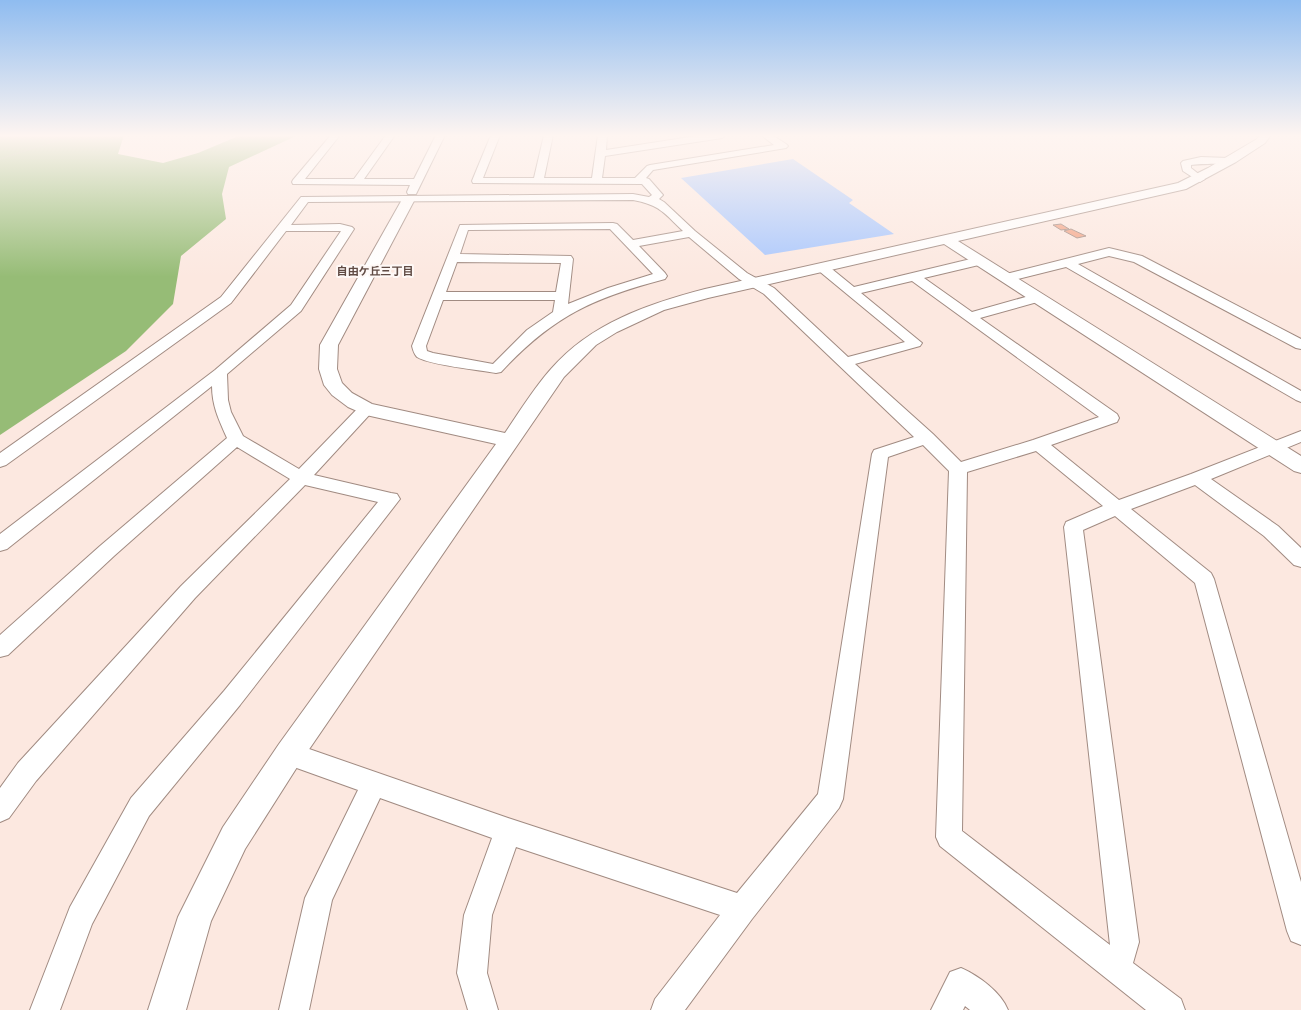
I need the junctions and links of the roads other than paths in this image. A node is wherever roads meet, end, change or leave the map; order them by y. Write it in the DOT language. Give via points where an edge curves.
graph roads {
  1 [pos="417,182"];
  2 [pos="646,182"];
  3 [pos="1190,182"];
  4 [pos="409,198"];
  5 [pos="651,200"];
  6 [pos="283,228"];
  7 [pos="691,233"];
  8 [pos="947,240"];
  9 [pos="631,244"];
  10 [pos="452,258"];
  11 [pos="979,261"];
  12 [pos="1068,264"];
  13 [pos="823,268"];
  14 [pos="914,276"];
  15 [pos="1006,278"];
  16 [pos="757,283"];
  17 [pos="852,290"];
  18 [pos="439,296"];
  19 [pos="562,296"];
  20 [pos="1036,298"];
  21 [pos="560,313"];
  22 [pos="970,316"];
  23 [pos="1301,345"];
  24 [pos="846,362"];
  25 [pos="220,372"];
  26 [pos="1301,397"];
  27 [pos="366,409"];
  28 [pos="1301,436"];
  29 [pos="927,438"];
  30 [pos="236,439"];
  31 [pos="509,440"];
  32 [pos="1039,444"];
  33 [pos="1271,447"];
  34 [pos="0,461"];
  35 [pos="1301,466"];
  36 [pos="958,469"];
  37 [pos="301,478"];
  38 [pos="1197,478"];
  39 [pos="1118,507"];
  40 [pos="0,544"];
  41 [pos="1301,560"];
  42 [pos="0,648"];
  43 [pos="289,754"];
  44 [pos="374,784"];
  45 [pos="0,809"];
  46 [pos="508,831"];
  47 [pos="742,909"];
  48 [pos="1301,931"];
  49 [pos="1117,968"];
  50 [pos="45,1010"];
  51 [pos="167,1010"];
  52 [pos="294,1010"];
  53 [pos="483,1010"];
  54 [pos="666,1010"];
  55 [pos="946,1010"];
  56 [pos="993,1010"];
  57 [pos="1170,1010"];
  1 -- 4 [label="street"];
  2 -- 5 [label="street" via="658,195"];
  3 -- 8 [label="street" via="1163,191"];
  4 -- 5 [label="street" via="514,202 633,197"];
  4 -- 6 [label="street" via="305,199"];
  4 -- 27 [label="street" via="329,345 327,366 336,390"];
  5 -- 7 [label="street" via="660,204"];
  6 -- 25 [label="street" via="348,229 296,308"];
  6 -- 34 [label="street" via="226,300"];
  7 -- 9 [label="street"];
  7 -- 16 [label="street" via="743,276"];
  8 -- 11 [label="street"];
  8 -- 13 [label="street"];
  9 -- 10 [label="street" via="613,226 506,223 464,227"];
  9 -- 21 [label="street" via="661,276 625,285 585,300"];
  10 -- 18 [label="street"];
  10 -- 19 [label="street" via="567,259"];
  11 -- 14 [label="street"];
  11 -- 15 [label="street"];
  12 -- 15 [label="street"];
  12 -- 23 [label="street" via="1109,252 1138,259"];
  12 -- 26 [label="street"];
  13 -- 16 [label="street"];
  13 -- 17 [label="street"];
  14 -- 17 [label="street"];
  14 -- 22 [label="street"];
  15 -- 20 [label="street"];
  16 -- 24 [label="street"];
  16 -- 31 [label="street" via="658,307 611,328 590,341 557,373"];
  17 -- 24 [label="street" via="915,343"];
  18 -- 19 [label="street"];
  18 -- 21 [label="street" via="419,346 421,353 429,357 496,369 515,347"];
  19 -- 21 [label="street"];
  20 -- 22 [label="street"];
  20 -- 33 [label="street"];
  22 -- 32 [label="street" via="1111,418"];
  24 -- 29 [label="street"];
  25 -- 30 [label="street" via="220,400"];
  25 -- 40 [label="street"];
  27 -- 31 [label="street"];
  27 -- 37 [label="street"];
  28 -- 33 [label="street"];
  29 -- 36 [label="street"];
  29 -- 47 [label="street" via="880,454 830,799"];
  30 -- 37 [label="street"];
  30 -- 42 [label="street"];
  31 -- 43 [label="street"];
  32 -- 36 [label="street"];
  32 -- 39 [label="street"];
  33 -- 35 [label="street"];
  33 -- 38 [label="street"];
  36 -- 49 [label="street" via="949,837"];
  37 -- 45 [label="street" via="188,592 27,772"];
  37 -- 50 [label="street" via="391,499 232,698 140,807 80,917"];
  38 -- 39 [label="street"];
  38 -- 41 [label="street" via="1271,531"];
  39 -- 48 [label="street" via="1204,579"];
  39 -- 49 [label="street" via="1073,527 1125,942"];
  43 -- 44 [label="street"];
  43 -- 51 [label="street" via="234,838 195,917"];
  44 -- 46 [label="street"];
  44 -- 52 [label="street" via="319,898"];
  46 -- 47 [label="street"];
  46 -- 53 [label="street" via="478,915 472,973"];
  47 -- 54 [label="street"];
  49 -- 57 [label="street"];
  55 -- 56 [label="street" via="961,983"];
}
